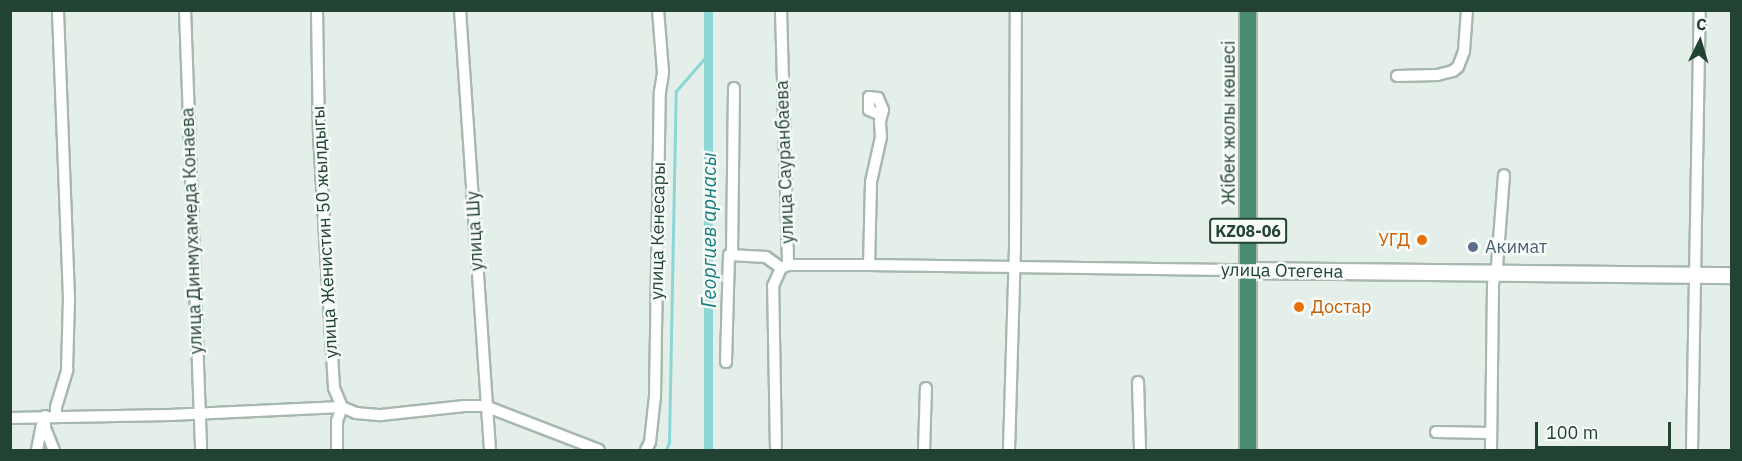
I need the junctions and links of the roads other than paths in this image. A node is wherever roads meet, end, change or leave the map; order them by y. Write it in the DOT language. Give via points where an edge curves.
graph roads {
  1 [pos="58,10"];
  2 [pos="185,10"];
  3 [pos="317,10"];
  4 [pos="460,10"];
  5 [pos="658,10"];
  6 [pos="781,10"];
  7 [pos="1016,10"];
  8 [pos="1248,10"];
  9 [pos="1467,10"];
  10 [pos="1700,10"];
  11 [pos="1397,76"];
  12 [pos="734,88"];
  13 [pos="881,115"];
  14 [pos="1504,175"];
  15 [pos="732,254"];
  16 [pos="870,265"];
  17 [pos="1014,266"];
  18 [pos="785,267"];
  19 [pos="1248,270"];
  20 [pos="1495,274"];
  21 [pos="1695,274"];
  22 [pos="1731,275"];
  23 [pos="726,362"];
  24 [pos="1138,382"];
  25 [pos="926,387"];
  26 [pos="485,406"];
  27 [pos="342,407"];
  28 [pos="200,413"];
  29 [pos="51,417"];
  30 [pos="10,418"];
  31 [pos="1436,432"];
  32 [pos="1491,433"];
  33 [pos="37,450"];
  34 [pos="54,450"];
  35 [pos="201,450"];
  36 [pos="337,450"];
  37 [pos="490,450"];
  38 [pos="599,450"];
  39 [pos="646,450"];
  40 [pos="776,450"];
  41 [pos="924,450"];
  42 [pos="1009,450"];
  43 [pos="1140,450"];
  44 [pos="1248,450"];
  45 [pos="1491,450"];
  46 [pos="1692,450"];
  1 -- 29 [label="street" via="69,317 67,370"];
  2 -- 28 [label="street, улица Динмухамеда Конаева"];
  3 -- 27 [label="street, улица Женистин 50 жылдыгы" via="319,135 334,388"];
  4 -- 26 [label="street, улица Шу"];
  5 -- 39 [label="street, улица Кенесары" via="663,72 656,396"];
  6 -- 18 [label="street, улица Сауранбаева"];
  7 -- 17 [label="street"];
  8 -- 19 [label="highway, Жібек жолы көшесі / KZ08-06"];
  9 -- 11 [label="street" via="1464,51 1458,67 1437,75"];
  10 -- 21 [label="street"];
  12 -- 15 [label="street"];
  13 -- 16 [label="street" via="881,137 871,182"];
  14 -- 20 [label="street"];
  15 -- 18 [label="street" via="766,257"];
  15 -- 23 [label="street" via="728,261"];
  16 -- 17 [label="street, улица Отегена"];
  16 -- 18 [label="street, улица Отегена"];
  17 -- 19 [label="street, улица Отегена"];
  17 -- 42 [label="street"];
  18 -- 40 [label="street, улица Сауранбаева" via="773,286"];
  19 -- 20 [label="main road, улица Отегена"];
  19 -- 44 [label="highway, Жібек жолы көшесі / KZ08-06"];
  20 -- 21 [label="main road, улица Отегена"];
  20 -- 32 [label="street"];
  21 -- 22 [label="main road, улица Отегена"];
  21 -- 46 [label="street"];
  24 -- 43 [label="street"];
  25 -- 41 [label="street"];
  26 -- 27 [label="street" via="369,416"];
  26 -- 37 [label="street, улица Шу"];
  26 -- 38 [label="street"];
  27 -- 28 [label="street"];
  27 -- 36 [label="street, улица Женистин 50 жылдыгы" via="337,421"];
  28 -- 29 [label="street"];
  28 -- 35 [label="street, улица Динмухамеда Конаева"];
  29 -- 30 [label="street"];
  29 -- 33 [label="street"];
  29 -- 34 [label="street" via="45,428"];
  31 -- 32 [label="street"];
  32 -- 45 [label="street"];
}
